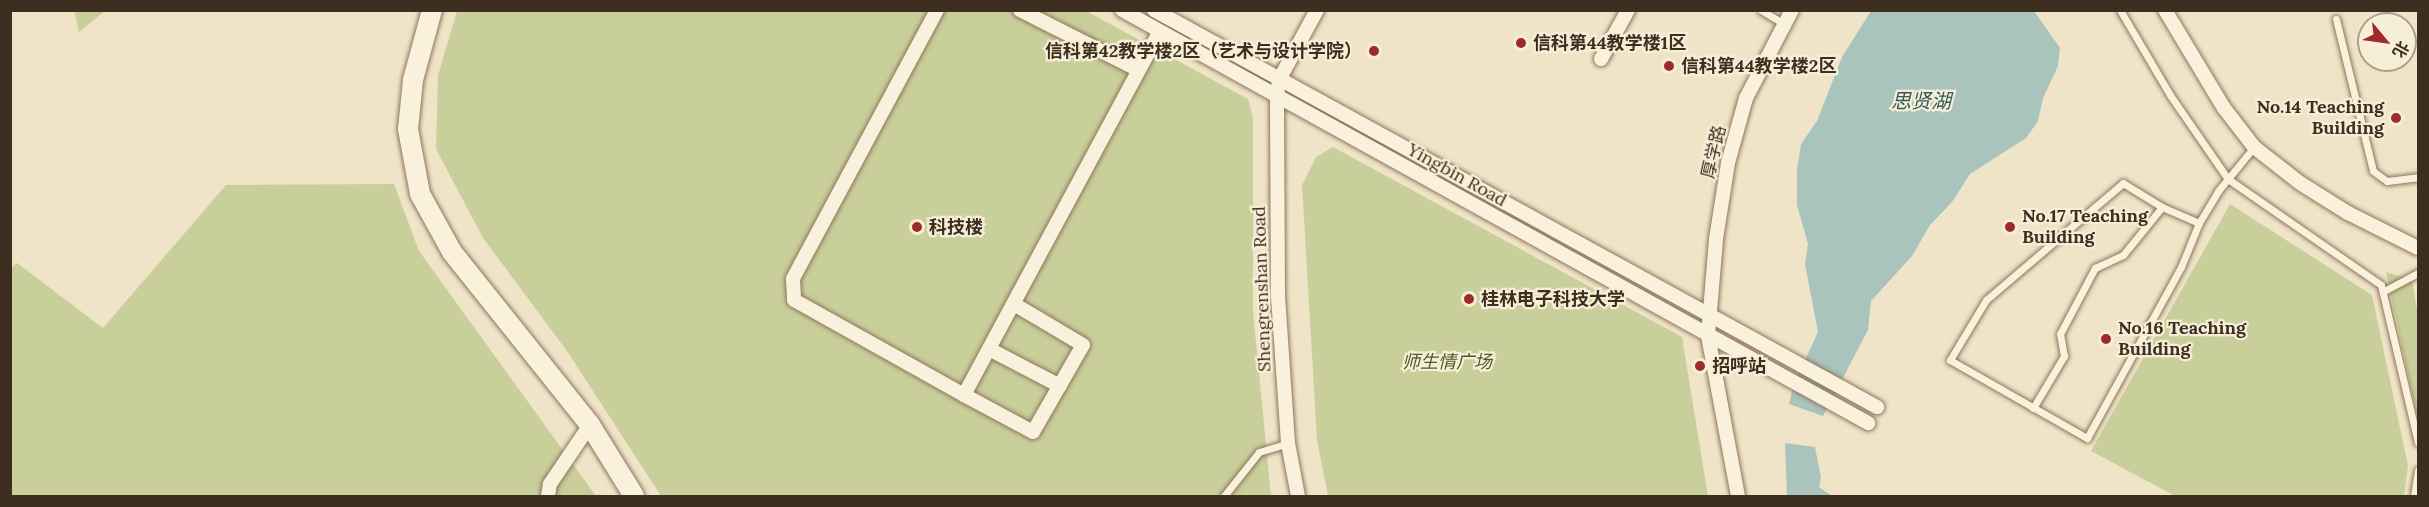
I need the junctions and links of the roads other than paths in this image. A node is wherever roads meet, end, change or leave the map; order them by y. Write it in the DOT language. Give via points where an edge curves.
graph roads {
  1 [pos="432,10"];
  2 [pos="938,10"];
  3 [pos="1020,10"];
  4 [pos="1122,10"];
  5 [pos="1154,10"];
  6 [pos="1317,10"];
  7 [pos="1628,10"];
  8 [pos="1761,10"];
  9 [pos="1792,10"];
  10 [pos="2120,10"];
  11 [pos="2165,10"];
  12 [pos="2336,19"];
  13 [pos="1784,24"];
  14 [pos="1160,31"];
  15 [pos="1601,59"];
  16 [pos="1139,70"];
  17 [pos="1279,80"];
  18 [pos="1277,96"];
  19 [pos="2254,147"];
  20 [pos="2418,177"];
  21 [pos="2228,179"];
  22 [pos="2162,207"];
  23 [pos="2199,223"];
  24 [pos="2418,248"];
  25 [pos="2418,273"];
  26 [pos="2384,291"];
  27 [pos="1014,304"];
  28 [pos="1708,313"];
  29 [pos="1708,335"];
  30 [pos="989,349"];
  31 [pos="1060,386"];
  32 [pos="964,395"];
  33 [pos="1877,407"];
  34 [pos="2033,408"];
  35 [pos="1868,423"];
  36 [pos="590,425"];
  37 [pos="1288,443"];
  38 [pos="2418,443"];
  39 [pos="2418,470"];
  40 [pos="548,496"];
  41 [pos="634,496"];
  42 [pos="1224,496"];
  43 [pos="1298,496"];
  44 [pos="1738,496"];
  45 [pos="2415,496"];
  1 -- 36 [label="street" via="413,80 408,129 420,194 452,252"];
  2 -- 32 [label="street" via="793,279 794,300"];
  3 -- 16 [label="street"];
  4 -- 14 [label="street, Yingbin Road"];
  5 -- 17 [label="street, Yingbin Road"];
  6 -- 17 [label="street"];
  7 -- 15 [label="street"];
  8 -- 13 [label="lane"];
  9 -- 13 [label="street, 厚学路"];
  10 -- 21 [label="lane" via="2170,95"];
  11 -- 19 [label="street" via="2224,108"];
  12 -- 20 [label="lane" via="2373,171 2387,181"];
  13 -- 28 [label="street, 厚学路" via="1746,98 1728,163"];
  14 -- 16 [label="street"];
  14 -- 18 [label="street, Yingbin Road"];
  16 -- 27 [label="street"];
  17 -- 18 [label="street, Shengrenshan Road"];
  17 -- 28 [label="street, Yingbin Road"];
  18 -- 29 [label="street, Yingbin Road"];
  18 -- 37 [label="street, Shengrenshan Road" via="1278,296"];
  19 -- 21 [label="lane"];
  19 -- 24 [label="street" via="2300,183 2348,213"];
  21 -- 23 [label="lane"];
  21 -- 26 [label="lane" via="2377,280"];
  22 -- 23 [label="lane"];
  22 -- 34 [label="lane" via="2123,255 2095,268 2060,334 2064,356"];
  22 -- 34 [label="lane" via="2123,183 1986,300 1950,360"];
  23 -- 34 [label="lane" via="2181,267 2087,438"];
  25 -- 26 [label="lane"];
  26 -- 38 [label="lane"];
  27 -- 30 [label="street"];
  27 -- 31 [label="street" via="1083,345"];
  28 -- 29 [label="street, 厚学路"];
  28 -- 33 [label="street, Yingbin Road"];
  29 -- 35 [label="street, Yingbin Road"];
  29 -- 44 [label="street"];
  30 -- 31 [label="street"];
  30 -- 32 [label="street"];
  31 -- 32 [label="street" via="1034,432"];
  36 -- 40 [label="street" via="550,484"];
  36 -- 41 [label="street"];
  37 -- 42 [label="lane" via="1259,452"];
  37 -- 43 [label="street, Shengrenshan Road"];
  39 -- 45 [label="lane"];
}
